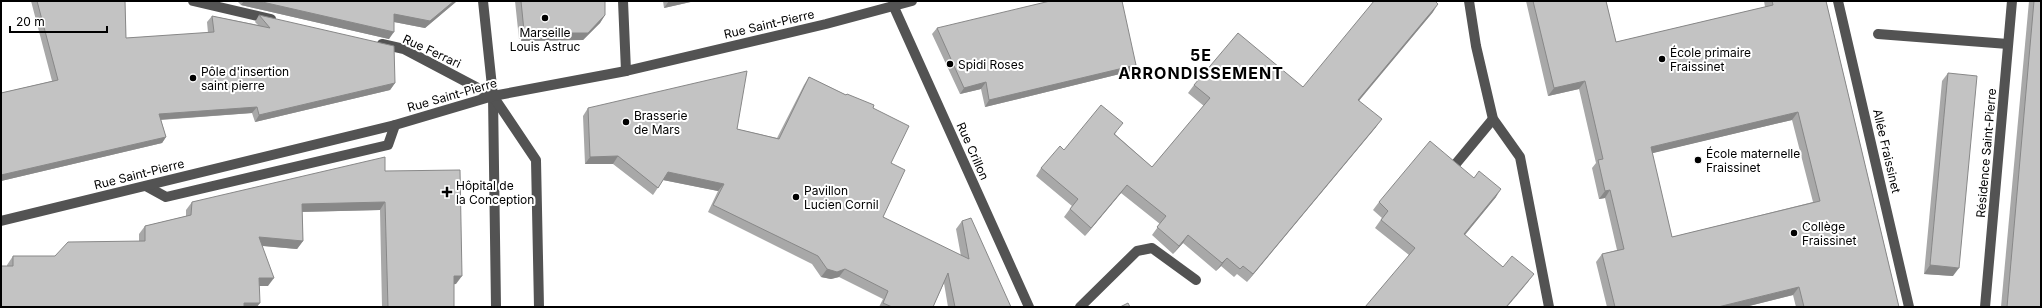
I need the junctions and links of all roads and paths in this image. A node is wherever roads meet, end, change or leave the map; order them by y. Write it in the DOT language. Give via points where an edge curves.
graph roads {
  1 [pos="193,1"];
  2 [pos="483,1"];
  3 [pos="623,1"];
  4 [pos="912,1"];
  5 [pos="1469,1"];
  6 [pos="1838,1"];
  7 [pos="2012,1"];
  8 [pos="893,5"];
  9 [pos="283,22"];
  10 [pos="1878,34"];
  11 [pos="374,42"];
  12 [pos="2008,44"];
  13 [pos="626,71"];
  14 [pos="493,96"];
  15 [pos="1492,119"];
  16 [pos="395,124"];
  17 [pos="1454,166"];
  18 [pos="146,186"];
  19 [pos="1,221"];
  20 [pos="1196,280"];
  21 [pos="496,307"];
  22 [pos="539,307"];
  23 [pos="1029,307"];
  24 [pos="1080,307"];
  25 [pos="1549,307"];
  26 [pos="1908,307"];
  27 [pos="1985,307"];
  1 -- 9 [label="street"];
  2 -- 14 [label="street"];
  3 -- 13 [label="street"];
  4 -- 8 [label="street, Rue Saint-Pierre"];
  5 -- 15 [label="street"];
  6 -- 26 [label="street, Allée Fraissinet"];
  7 -- 12 [label="street, Résidence Saint-Pierre"];
  8 -- 13 [label="street, Rue Saint-Pierre" via="826,24"];
  8 -- 23 [label="street, Rue Crillon"];
  10 -- 12 [label="street"];
  11 -- 14 [label="street, Rue Ferrari" via="404,49"];
  12 -- 27 [label="street, Résidence Saint-Pierre"];
  13 -- 14 [label="street, Rue Saint-Pierre"];
  14 -- 16 [label="street, Rue Saint-Pierre"];
  14 -- 21 [label="street"];
  14 -- 22 [label="street" via="536,160"];
  15 -- 17 [label="street"];
  15 -- 25 [label="street" via="1520,157"];
  16 -- 18 [label="street, Rue Saint-Pierre"];
  16 -- 18 [label="street" via="388,145 166,197"];
  18 -- 19 [label="street, Rue Saint-Pierre"];
  20 -- 24 [label="street" via="1152,248 1137,251"];
}
